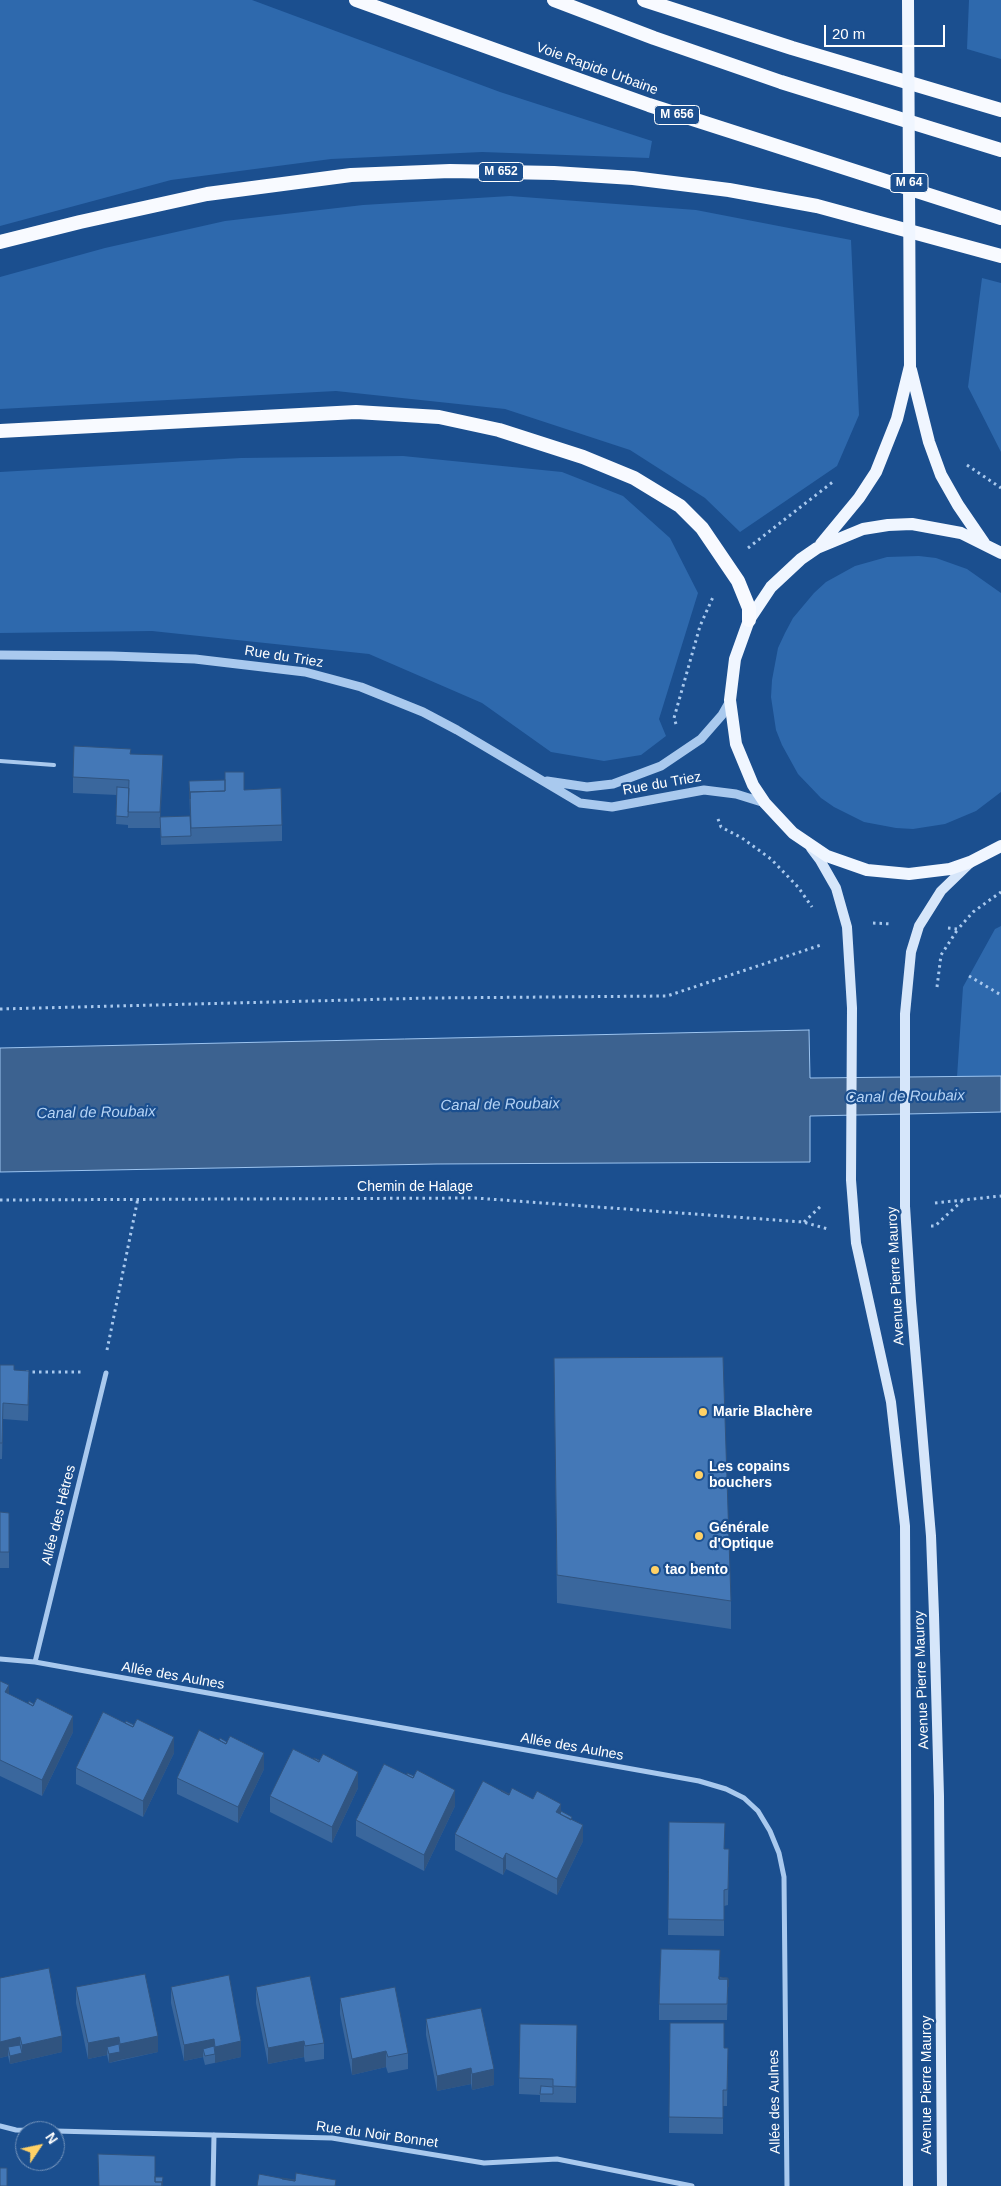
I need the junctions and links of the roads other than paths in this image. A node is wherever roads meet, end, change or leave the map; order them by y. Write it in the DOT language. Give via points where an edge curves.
graph roads {
  1 [pos="356,0"];
  2 [pos="554,0"];
  3 [pos="644,0"];
  4 [pos="908,0"];
  5 [pos="1001,110"];
  6 [pos="1001,150"];
  7 [pos="1001,218"];
  8 [pos="0,242"];
  9 [pos="1001,256"];
  10 [pos="910,366"];
  11 [pos="0,432"];
  12 [pos="984,543"];
  13 [pos="817,548"];
  14 [pos="1001,553"];
  15 [pos="749,620"];
  16 [pos="0,655"];
  17 [pos="730,700"];
  18 [pos="0,761"];
  19 [pos="54,764"];
  20 [pos="539,779"];
  21 [pos="765,803"];
  22 [pos="809,846"];
  23 [pos="1001,846"];
  24 [pos="970,862"];
  25 [pos="106,1372"];
  26 [pos="0,1659"];
  27 [pos="34,1662"];
  28 [pos="0,2126"];
  29 [pos="15,2130"];
  30 [pos="65,2131"];
  31 [pos="214,2135"];
  32 [pos="213,2186"];
  33 [pos="692,2186"];
  34 [pos="787,2186"];
  35 [pos="908,2186"];
  36 [pos="942,2186"];
  1 -- 7 [label="highway, Voie Rapide Urbaine / M 656" via="649,105"];
  2 -- 6 [label="highway" via="781,82"];
  3 -- 5 [label="highway"];
  4 -- 10 [label="main road, M 64, bridge"];
  8 -- 9 [label="highway, M 652" via="207,194 351,175 450,171 633,178 729,190 817,206"];
  10 -- 12 [label="main road, M 64" via="929,442 941,475"];
  10 -- 13 [label="main road, M 64" via="897,419 876,472 859,498"];
  11 -- 15 [label="highway" via="356,412 439,417 466,422 583,457 658,491 680,506 702,528 729,566 744,594"];
  12 -- 13 [label="main road" via="961,533 912,524 863,529"];
  12 -- 14 [label="main road"];
  13 -- 15 [label="main road" via="795,563 771,587"];
  15 -- 17 [label="main road" via="735,659"];
  16 -- 20 [label="street, Rue du Triez" via="195,659 305,672 361,687 416,709 465,734"];
  17 -- 20 [label="street, Rue du Triez" via="713,726 688,750 661,766 613,784 587,787"];
  17 -- 21 [label="main road" via="741,758"];
  18 -- 19 [label="lane"];
  20 -- 21 [label="street, Rue du Triez" via="580,803 594,806 612,807 704,790 736,794"];
  21 -- 22 [label="main road"];
  22 -- 24 [label="main road" via="847,864 888,873 930,873"];
  22 -- 35 [label="main road, Avenue Pierre Mauroy" via="829,875 846,919 851,968 851,1180 856,1243 891,1402 905,1526"];
  23 -- 24 [label="main road"];
  24 -- 36 [label="main road, Avenue Pierre Mauroy" via="941,891 919,926 911,952 905,1014 905,1174 911,1301 931,1536 934,1615"];
  25 -- 27 [label="street, Allée des Hêtres"];
  26 -- 27 [label="street, Allée des Aulnes"];
  27 -- 34 [label="street, Allée des Aulnes" via="699,1781 744,1798 758,1811 770,1831 784,1877"];
  28 -- 29 [label="street, Rue du Noir Bonnet"];
  30 -- 31 [label="street, Rue du Noir Bonnet"];
  31 -- 32 [label="street"];
  31 -- 33 [label="street, Rue du Noir Bonnet" via="332,2138 484,2163 557,2159"];
}
